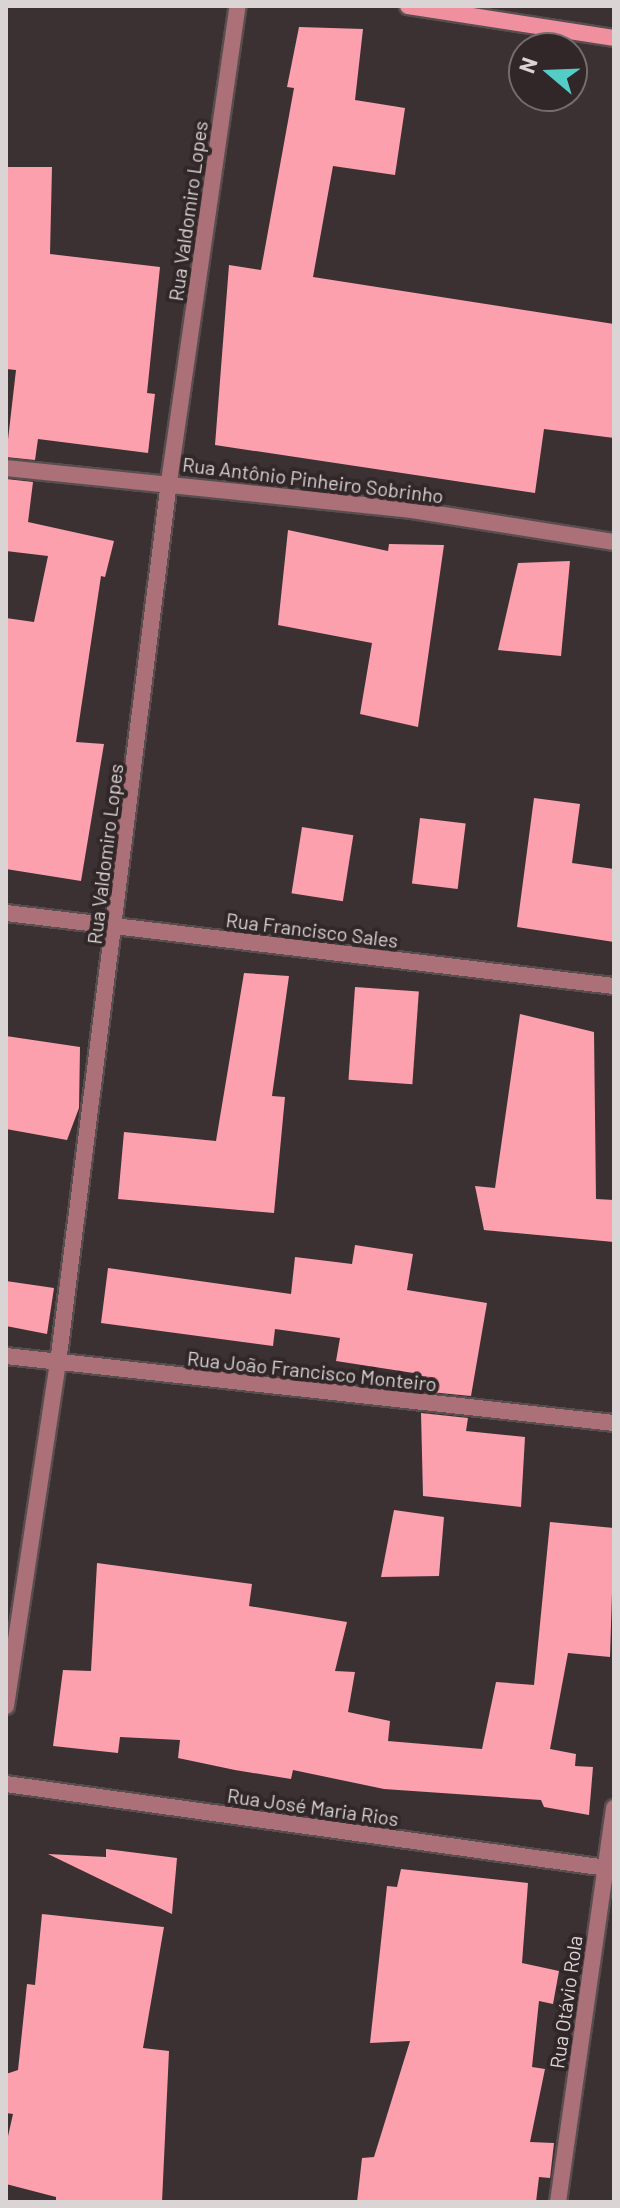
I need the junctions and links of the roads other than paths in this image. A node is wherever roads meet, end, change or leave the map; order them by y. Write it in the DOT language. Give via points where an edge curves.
graph roads {
  1 [pos="238,6"];
  2 [pos="408,6"];
  3 [pos="614,38"];
  4 [pos="6,468"];
  5 [pos="169,482"];
  6 [pos="614,542"];
  7 [pos="6,913"];
  8 [pos="117,927"];
  9 [pos="614,986"];
  10 [pos="6,1356"];
  11 [pos="58,1363"];
  12 [pos="614,1423"];
  13 [pos="6,1706"];
  14 [pos="6,1784"];
  15 [pos="614,1808"];
  16 [pos="610,1869"];
  17 [pos="558,2202"];
  1 -- 5 [label="street, Rua Valdomiro Lopes"];
  2 -- 3 [label="main road"];
  4 -- 5 [label="street, Rua Antônio Pinheiro Sobrinho"];
  5 -- 6 [label="street, Rua Antônio Pinheiro Sobrinho" via="412,510"];
  5 -- 8 [label="street, Rua Valdomiro Lopes"];
  7 -- 8 [label="street, Rua Francisco Sales"];
  8 -- 9 [label="street, Rua Francisco Sales"];
  8 -- 11 [label="street, Rua Valdomiro Lopes"];
  10 -- 11 [label="street, Rua João Francisco Monteiro"];
  11 -- 12 [label="street, Rua João Francisco Monteiro"];
  11 -- 13 [label="street, Rua Valdomiro Lopes"];
  14 -- 16 [label="street, Rua José Maria Rios"];
  15 -- 16 [label="street, Rua Otávio Rola"];
  16 -- 17 [label="street, Rua Otávio Rola"];
}
